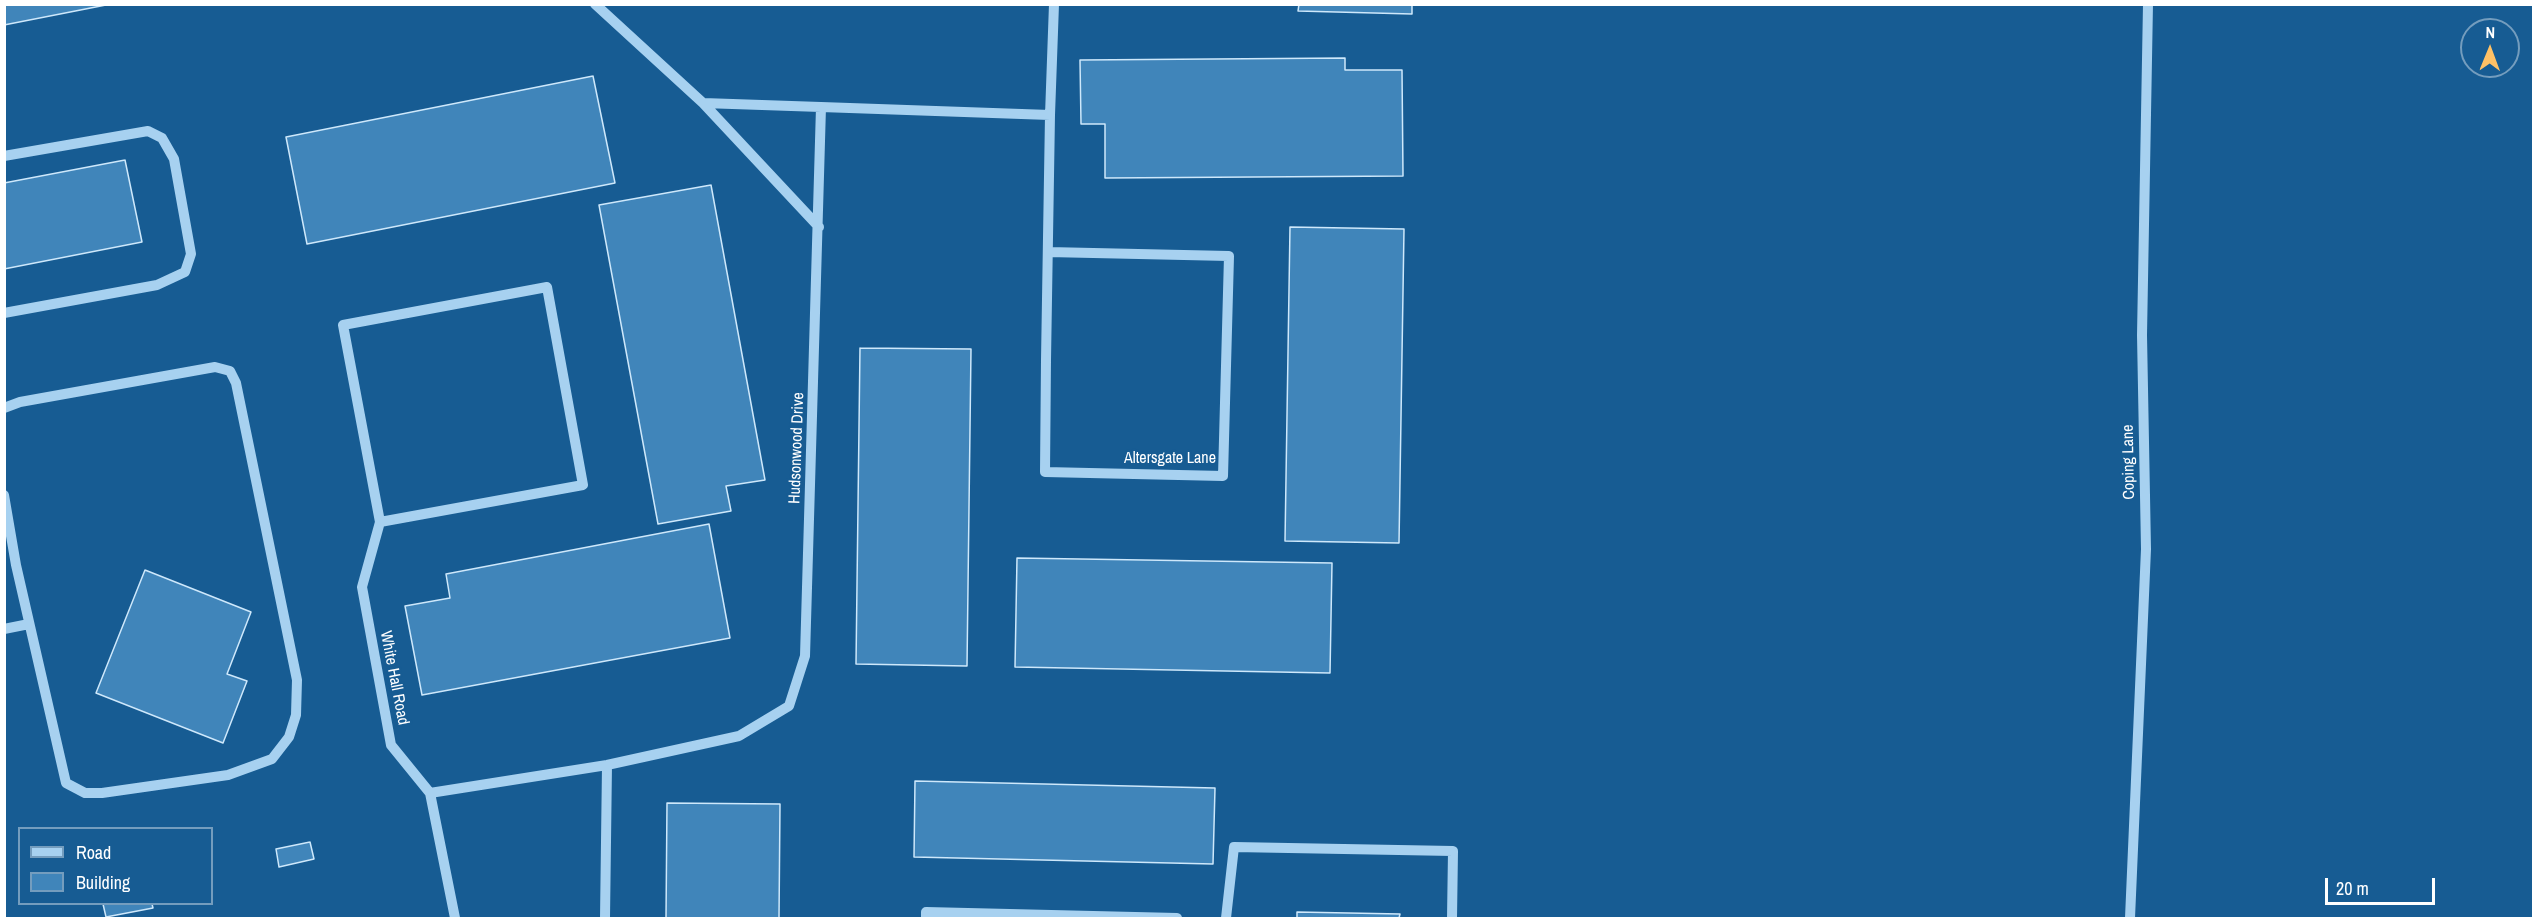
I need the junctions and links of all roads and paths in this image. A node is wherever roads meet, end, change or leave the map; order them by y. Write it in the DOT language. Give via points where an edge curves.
graph roads {
  1 [pos="595,4"];
  2 [pos="1054,4"];
  3 [pos="2148,4"];
  4 [pos="703,103"];
  5 [pos="821,107"];
  6 [pos="1050,115"];
  7 [pos="4,156"];
  8 [pos="819,227"];
  9 [pos="1048,252"];
  10 [pos="4,313"];
  11 [pos="4,408"];
  12 [pos="4,495"];
  13 [pos="380,522"];
  14 [pos="29,624"];
  15 [pos="4,629"];
  16 [pos="607,765"];
  17 [pos="430,793"];
  18 [pos="455,918"];
  19 [pos="605,918"];
  20 [pos="926,918"];
  21 [pos="1177,918"];
  22 [pos="1226,918"];
  23 [pos="1452,918"];
  24 [pos="2130,918"];
  1 -- 4 [label="street"];
  2 -- 6 [label="street, Altersgate Lane"];
  3 -- 24 [label="street, Coping Lane" via="2142,335 2146,549"];
  4 -- 5 [label="street"];
  4 -- 8 [label="street"];
  5 -- 6 [label="street"];
  5 -- 8 [label="street, Hudsonwood Drive"];
  6 -- 9 [label="street, Altersgate Lane"];
  7 -- 10 [label="street" via="148,131 162,138 174,159 191,254 185,272 157,285"];
  8 -- 16 [label="street, Hudsonwood Drive" via="805,656 789,705 739,736"];
  9 -- 9 [label="street, Altersgate Lane" via="1229,256 1223,476 1045,472"];
  11 -- 14 [label="street" via="215,367 230,370 236,383 297,680 296,715 289,737 272,759 228,775 85,793 66,783"];
  12 -- 14 [label="street"];
  13 -- 13 [label="street" via="583,485 547,287 343,325"];
  13 -- 17 [label="street, White Hall Road" via="362,587 378,678 391,745"];
  14 -- 15 [label="street"];
  16 -- 17 [label="street"];
  16 -- 19 [label="street"];
  17 -- 18 [label="street"];
  20 -- 21 [label="street" via="926,912"];
  22 -- 23 [label="street" via="1234,847 1453,851"];
}
